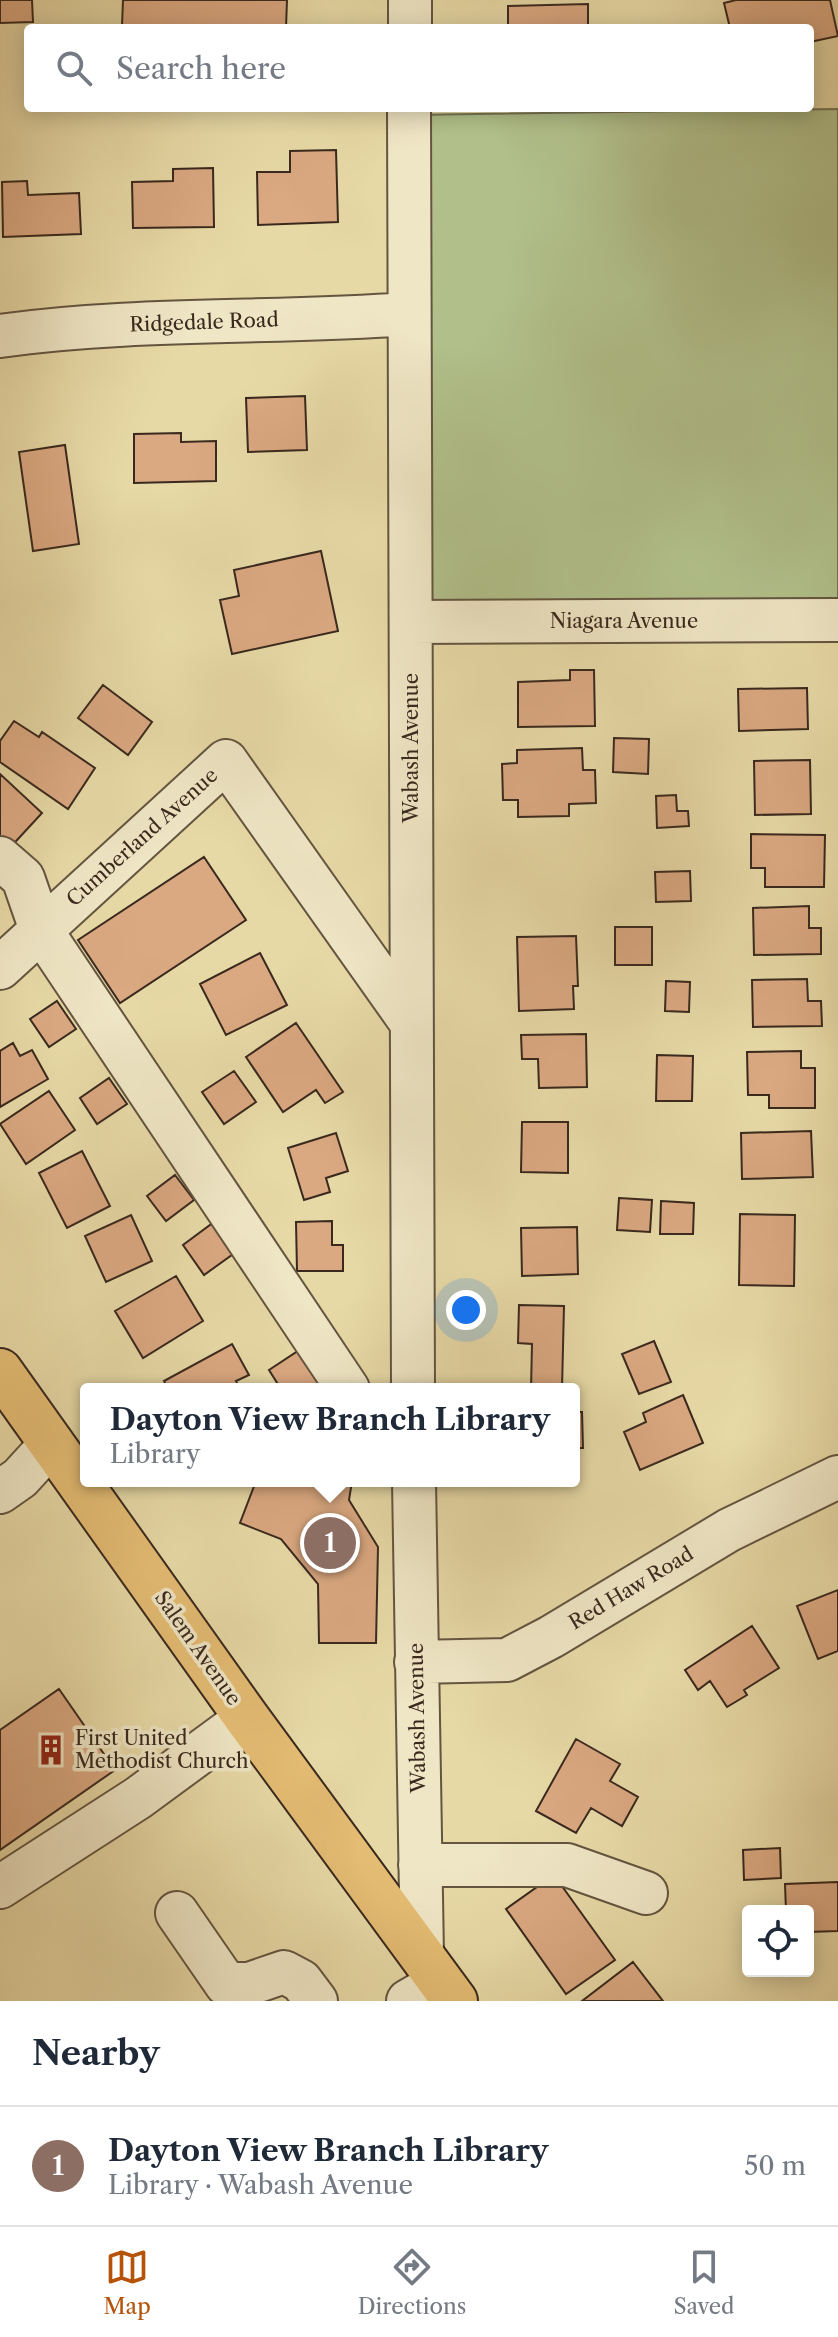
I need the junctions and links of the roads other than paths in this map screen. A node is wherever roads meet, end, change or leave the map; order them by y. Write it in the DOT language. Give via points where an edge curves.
graph roads {
  1 [pos="410,0"];
  2 [pos="410,24"];
  3 [pos="409,112"];
  4 [pos="408,314"];
  5 [pos="0,336"];
  6 [pos="838,620"];
  7 [pos="411,622"];
  8 [pos="0,858"];
  9 [pos="41,930"];
  10 [pos="0,968"];
  11 [pos="410,1021"];
  12 [pos="0,1371"];
  13 [pos="344,1383"];
  14 [pos="413,1383"];
  15 [pos="52,1443"];
  16 [pos="838,1477"];
  17 [pos="80,1482"];
  18 [pos="83,1487"];
  19 [pos="412,1487"];
  20 [pos="0,1492"];
  21 [pos="416,1662"];
  22 [pos="247,1718"];
  23 [pos="420,1865"];
  24 [pos="0,1887"];
  25 [pos="646,1893"];
  26 [pos="177,1913"];
  27 [pos="432,1985"];
  28 [pos="316,2001"];
  1 -- 2 [label="street"];
  3 -- 4 [label="street, Wabash Avenue"];
  4 -- 5 [label="street, Ridgedale Road" via="175,322"];
  4 -- 7 [label="street, Wabash Avenue"];
  6 -- 7 [label="street, Niagara Avenue"];
  7 -- 11 [label="street, Wabash Avenue"];
  8 -- 9 [label="street" via="23,878"];
  9 -- 10 [label="street, Cumberland Avenue"];
  9 -- 11 [label="street, Cumberland Avenue" via="226,761"];
  9 -- 13 [label="street"];
  11 -- 14 [label="street, Wabash Avenue"];
  12 -- 15 [label="main road, Salem Avenue"];
  15 -- 17 [label="main road, Salem Avenue"];
  15 -- 20 [label="street"];
  16 -- 21 [label="street, Red Haw Road" via="729,1530 507,1660"];
  18 -- 22 [label="main road, Salem Avenue"];
  19 -- 21 [label="street, Wabash Avenue"];
  21 -- 23 [label="street, Wabash Avenue"];
  22 -- 24 [label="street" via="138,1798"];
  22 -- 27 [label="main road, Salem Avenue"];
  23 -- 25 [label="street" via="567,1865"];
  23 -- 27 [label="street, Wabash Avenue"];
  26 -- 28 [label="street" via="226,1984 249,1984 284,1972 301,1981"];
}
